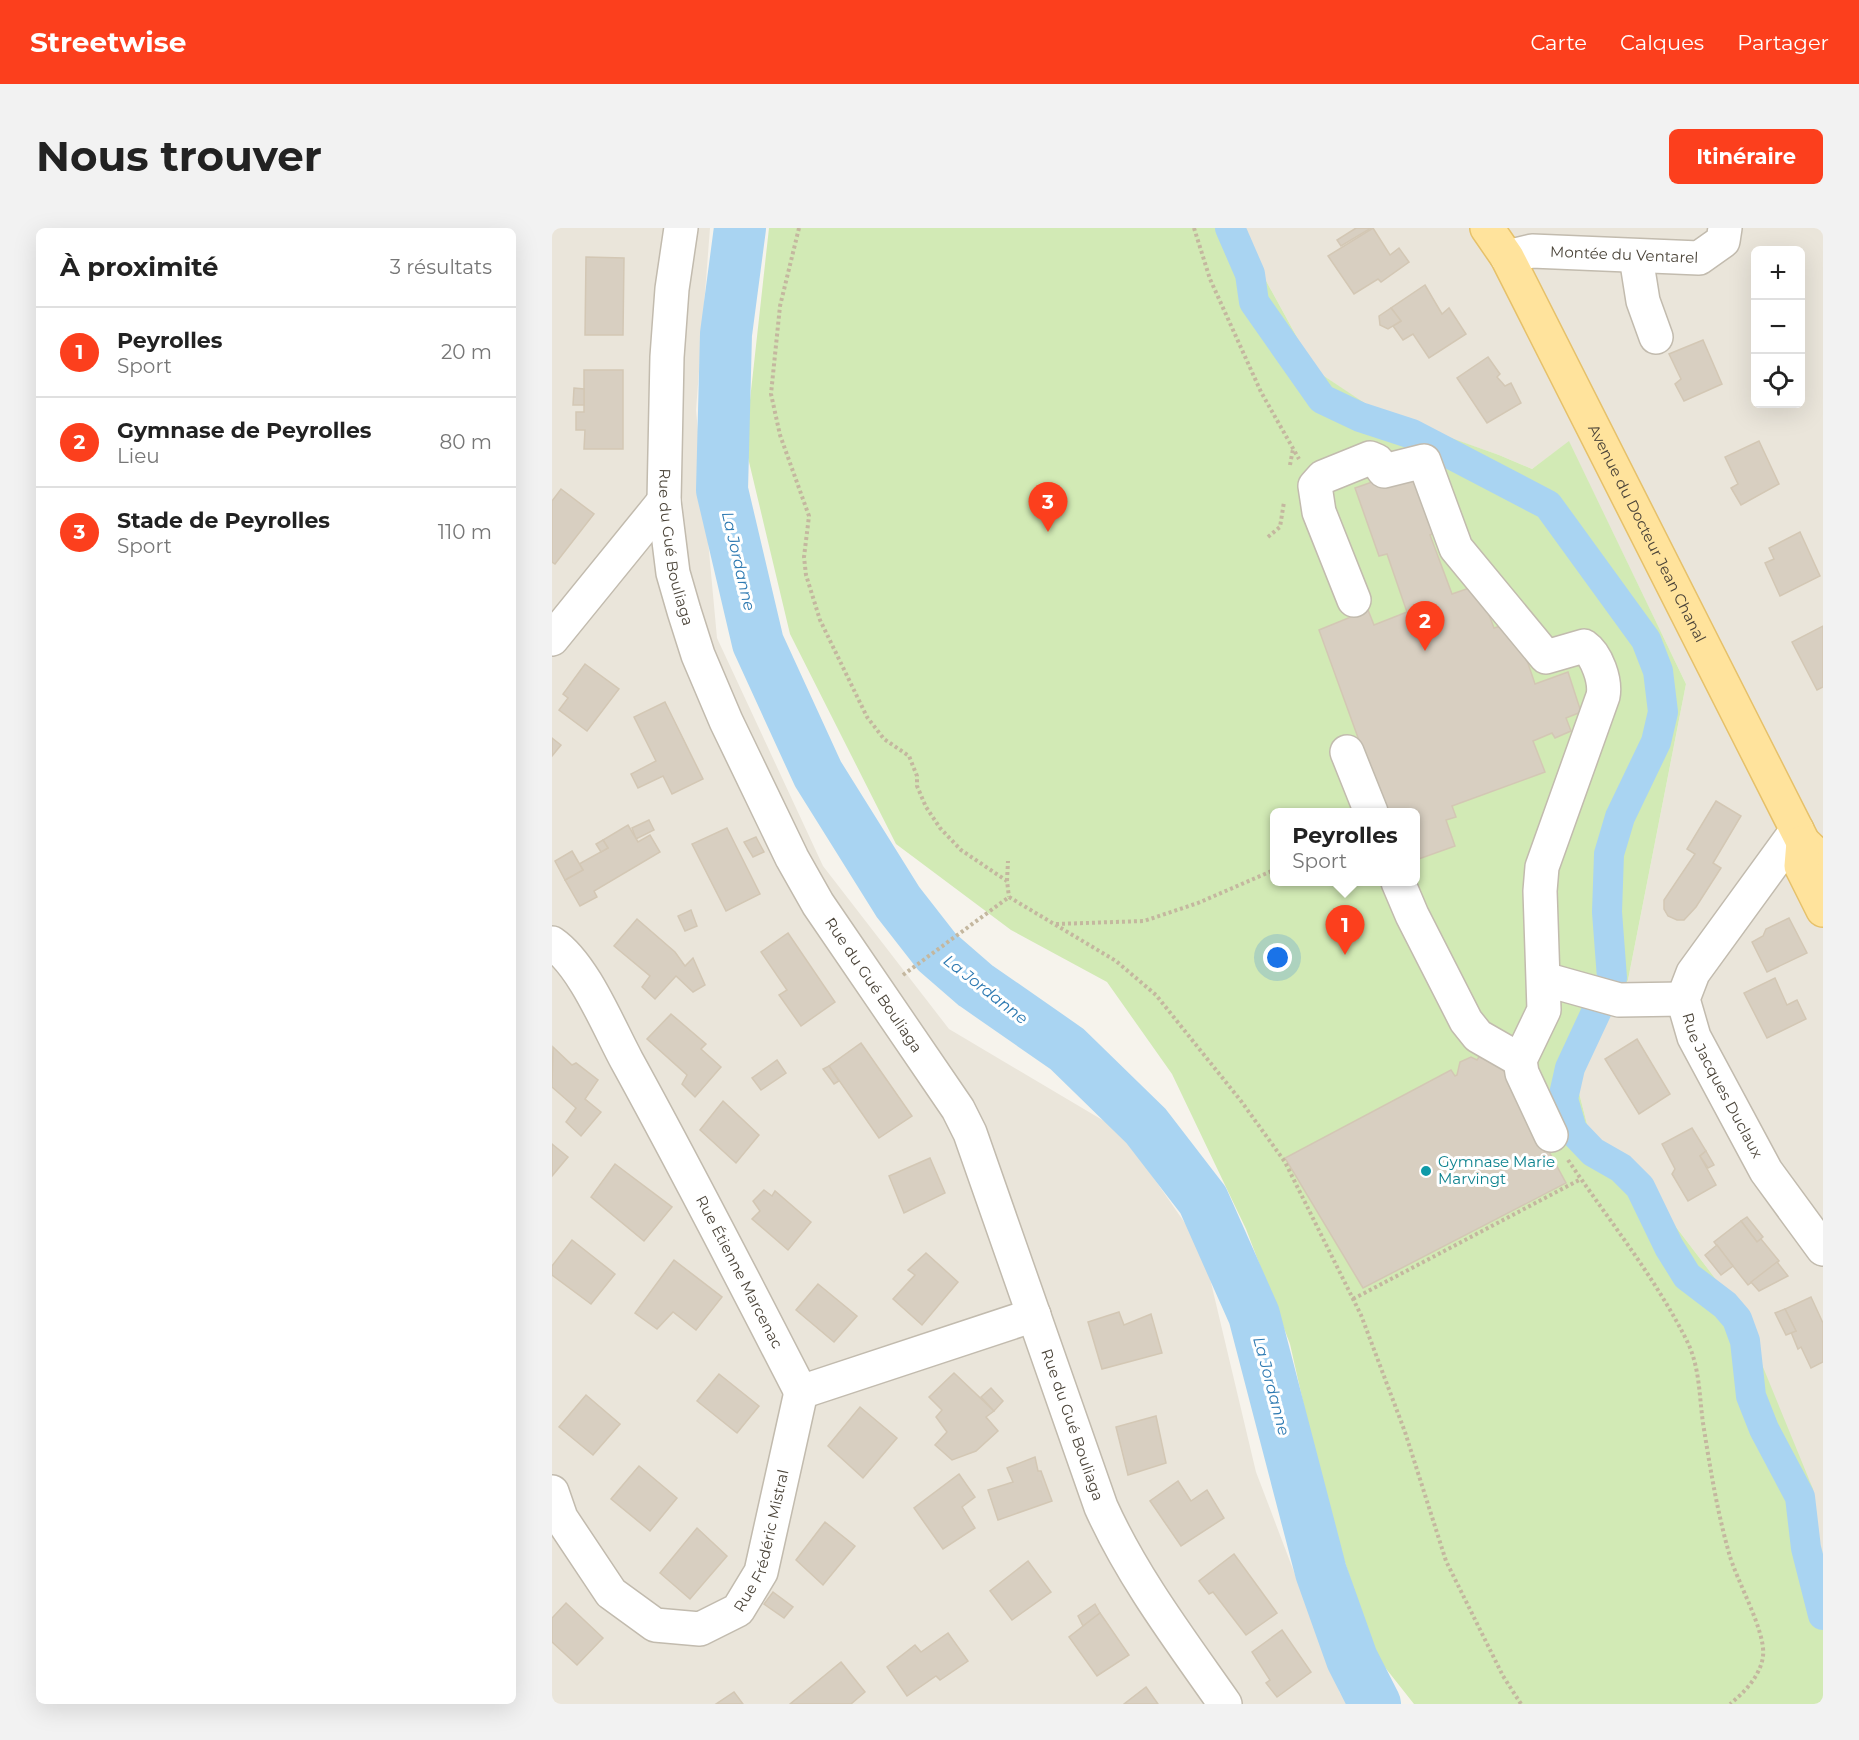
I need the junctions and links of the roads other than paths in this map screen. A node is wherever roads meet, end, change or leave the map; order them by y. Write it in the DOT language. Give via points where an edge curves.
graph roads {
  1 [pos="681,228"];
  2 [pos="1486,228"];
  3 [pos="1725,228"];
  4 [pos="1507,257"];
  5 [pos="1636,257"];
  6 [pos="1656,337"];
  7 [pos="664,501"];
  8 [pos="1354,600"];
  9 [pos="552,639"];
  10 [pos="1347,752"];
  11 [pos="1369,808"];
  12 [pos="1808,845"];
  13 [pos="1400,886"];
  14 [pos="1823,910"];
  15 [pos="552,943"];
  16 [pos="1544,979"];
  17 [pos="1683,999"];
  18 [pos="1520,1060"];
  19 [pos="1551,1135"];
  20 [pos="1823,1249"];
  21 [pos="1034,1315"];
  22 [pos="801,1392"];
  23 [pos="552,1492"];
  24 [pos="1225,1704"];
  1 -- 7 [label="street, Rue du Gué Bouliaga" via="667,357"];
  2 -- 4 [label="main road, Avenue du Docteur Jean Chanal"];
  3 -- 5 [label="street, Montée du Ventarel" via="1724,241 1699,258"];
  4 -- 5 [label="street, Montée du Ventarel" via="1532,251"];
  4 -- 12 [label="main road, Avenue du Docteur Jean Chanal"];
  5 -- 6 [label="street" via="1643,300"];
  7 -- 9 [label="street"];
  7 -- 21 [label="street, Rue du Gué Bouliaga" via="673,573 726,722 772,821 818,904 958,1109"];
  8 -- 16 [label="street" via="1319,512 1315,486 1323,477 1370,458 1384,471 1424,461 1456,548 1546,657 1584,646 1590,650 1605,684 1542,867"];
  10 -- 11 [label="street"];
  12 -- 14 [label="main road, Avenue du Docteur Jean Chanal" via="1801,866"];
  12 -- 17 [label="street, Rue Jacques Duclaux" via="1693,973"];
  13 -- 18 [label="street" via="1466,1021 1478,1036"];
  15 -- 22 [label="street, Rue Étienne Marcenac" via="565,952 586,986 696,1186"];
  16 -- 17 [label="street" via="1619,1000"];
  16 -- 18 [label="street" via="1544,1010"];
  17 -- 20 [label="street, Rue Jacques Duclaux" via="1694,1037 1766,1171"];
  18 -- 19 [label="street" via="1522,1073"];
  21 -- 22 [label="street"];
  21 -- 24 [label="street, Rue du Gué Bouliaga" via="1090,1482 1112,1530 1151,1597"];
  22 -- 23 [label="street, Rue Frédéric Mistral" via="761,1572 738,1610 700,1629 655,1625 611,1593 561,1518"];
}
